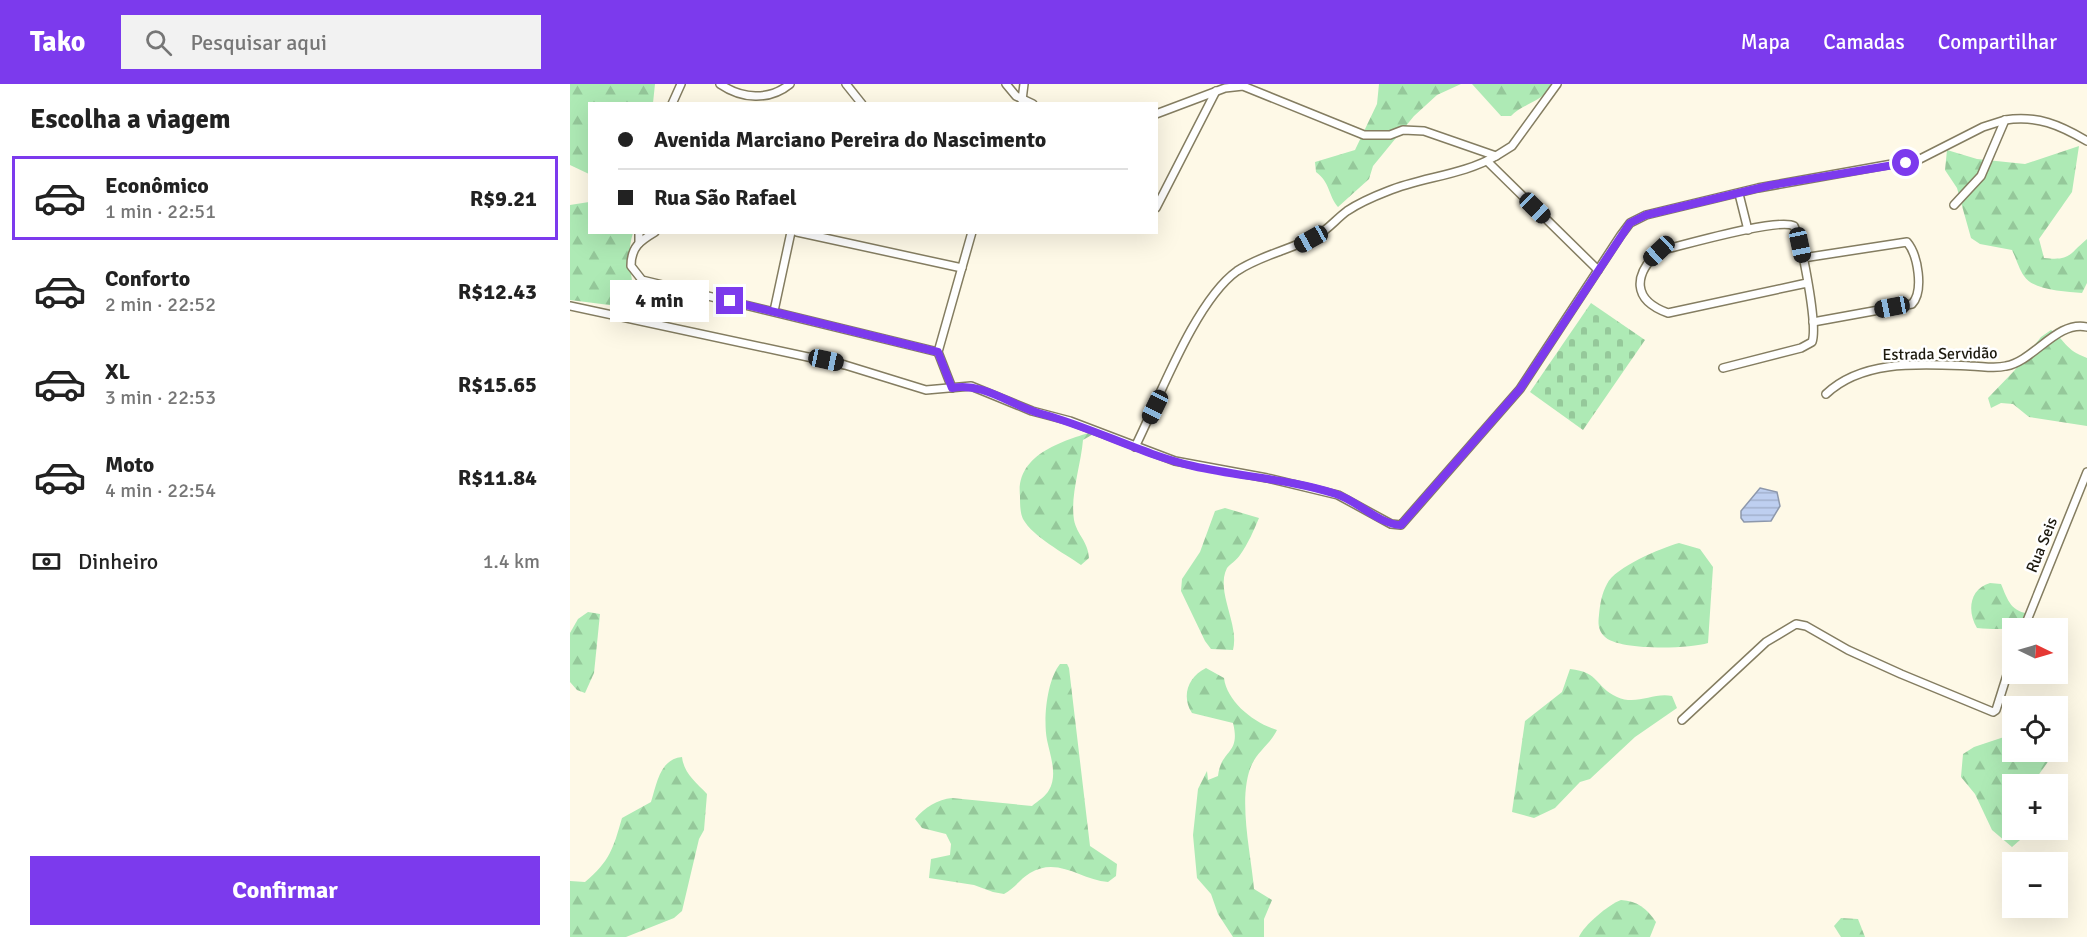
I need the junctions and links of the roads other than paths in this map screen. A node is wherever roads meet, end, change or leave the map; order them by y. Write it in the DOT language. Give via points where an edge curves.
graph roads {
  1 [pos="681,84"];
  2 [pos="720,84"];
  3 [pos="790,84"];
  4 [pos="846,84"];
  5 [pos="1006,84"];
  6 [pos="1024,84"];
  7 [pos="1557,84"];
  8 [pos="1216,91"];
  9 [pos="1022,100"];
  10 [pos="673,102"];
  11 [pos="860,102"];
  12 [pos="1028,102"];
  13 [pos="1158,113"];
  14 [pos="2005,120"];
  15 [pos="2087,141"];
  16 [pos="1496,156"];
  17 [pos="1487,161"];
  18 [pos="1739,194"];
  19 [pos="1158,204"];
  20 [pos="1954,205"];
  21 [pos="1748,230"];
  22 [pos="639,234"];
  23 [pos="652,234"];
  24 [pos="791,234"];
  25 [pos="806,234"];
  26 [pos="971,234"];
  27 [pos="639,243"];
  28 [pos="1803,258"];
  29 [pos="962,268"];
  30 [pos="1598,270"];
  31 [pos="1807,283"];
  32 [pos="570,306"];
  33 [pos="774,311"];
  34 [pos="1814,322"];
  35 [pos="2087,327"];
  36 [pos="938,352"];
  37 [pos="1723,368"];
  38 [pos="952,388"];
  39 [pos="1826,394"];
  40 [pos="1136,447"];
  41 [pos="2087,472"];
  42 [pos="2028,618"];
  43 [pos="2004,684"];
  44 [pos="1682,720"];
  1 -- 10 [label="street"];
  2 -- 3 [label="street" via="757,97 777,94"];
  4 -- 11 [label="street"];
  5 -- 9 [label="street"];
  6 -- 9 [label="street"];
  7 -- 16 [label="street" via="1507,152"];
  8 -- 13 [label="street"];
  8 -- 16 [label="street" via="1243,86 1364,135 1424,131"];
  8 -- 19 [label="street"];
  9 -- 12 [label="street"];
  14 -- 15 [label="street" via="2049,121"];
  14 -- 18 [label="street" via="1906,163 1785,182"];
  14 -- 20 [label="street" via="1981,176"];
  16 -- 17 [label="street"];
  17 -- 30 [label="street"];
  17 -- 40 [label="street" via="1390,190 1348,210 1323,232 1299,245 1234,273 1219,286 1203,311"];
  18 -- 21 [label="street"];
  18 -- 30 [label="street" via="1638,218 1621,235"];
  21 -- 28 [label="street" via="1790,224 1797,232"];
  21 -- 31 [label="street" via="1659,251 1643,271 1639,290 1663,311 1674,314"];
  22 -- 27 [label="street"];
  23 -- 27 [label="street"];
  24 -- 33 [label="street"];
  25 -- 29 [label="street"];
  26 -- 29 [label="street"];
  27 -- 33 [label="street" via="632,251 631,266 642,279"];
  28 -- 31 [label="street"];
  28 -- 34 [label="street" via="1907,242 1913,251 1918,295 1912,304"];
  29 -- 36 [label="street"];
  30 -- 40 [label="street" via="1520,389 1401,525 1390,524 1338,495 1192,466"];
  31 -- 34 [label="street"];
  32 -- 38 [label="street" via="845,365 926,390"];
  33 -- 36 [label="street"];
  34 -- 37 [label="street" via="1814,337 1808,346"];
  35 -- 39 [label="street, Estrada Servidão" via="2071,328 2006,366 1875,369 1838,382"];
  36 -- 38 [label="street"];
  38 -- 40 [label="street" via="971,386 991,392 1032,411"];
  41 -- 42 [label="street, Rua Seis"];
  43 -- 44 [label="street" via="1996,710 1991,711 1796,624 1766,642"];
}
